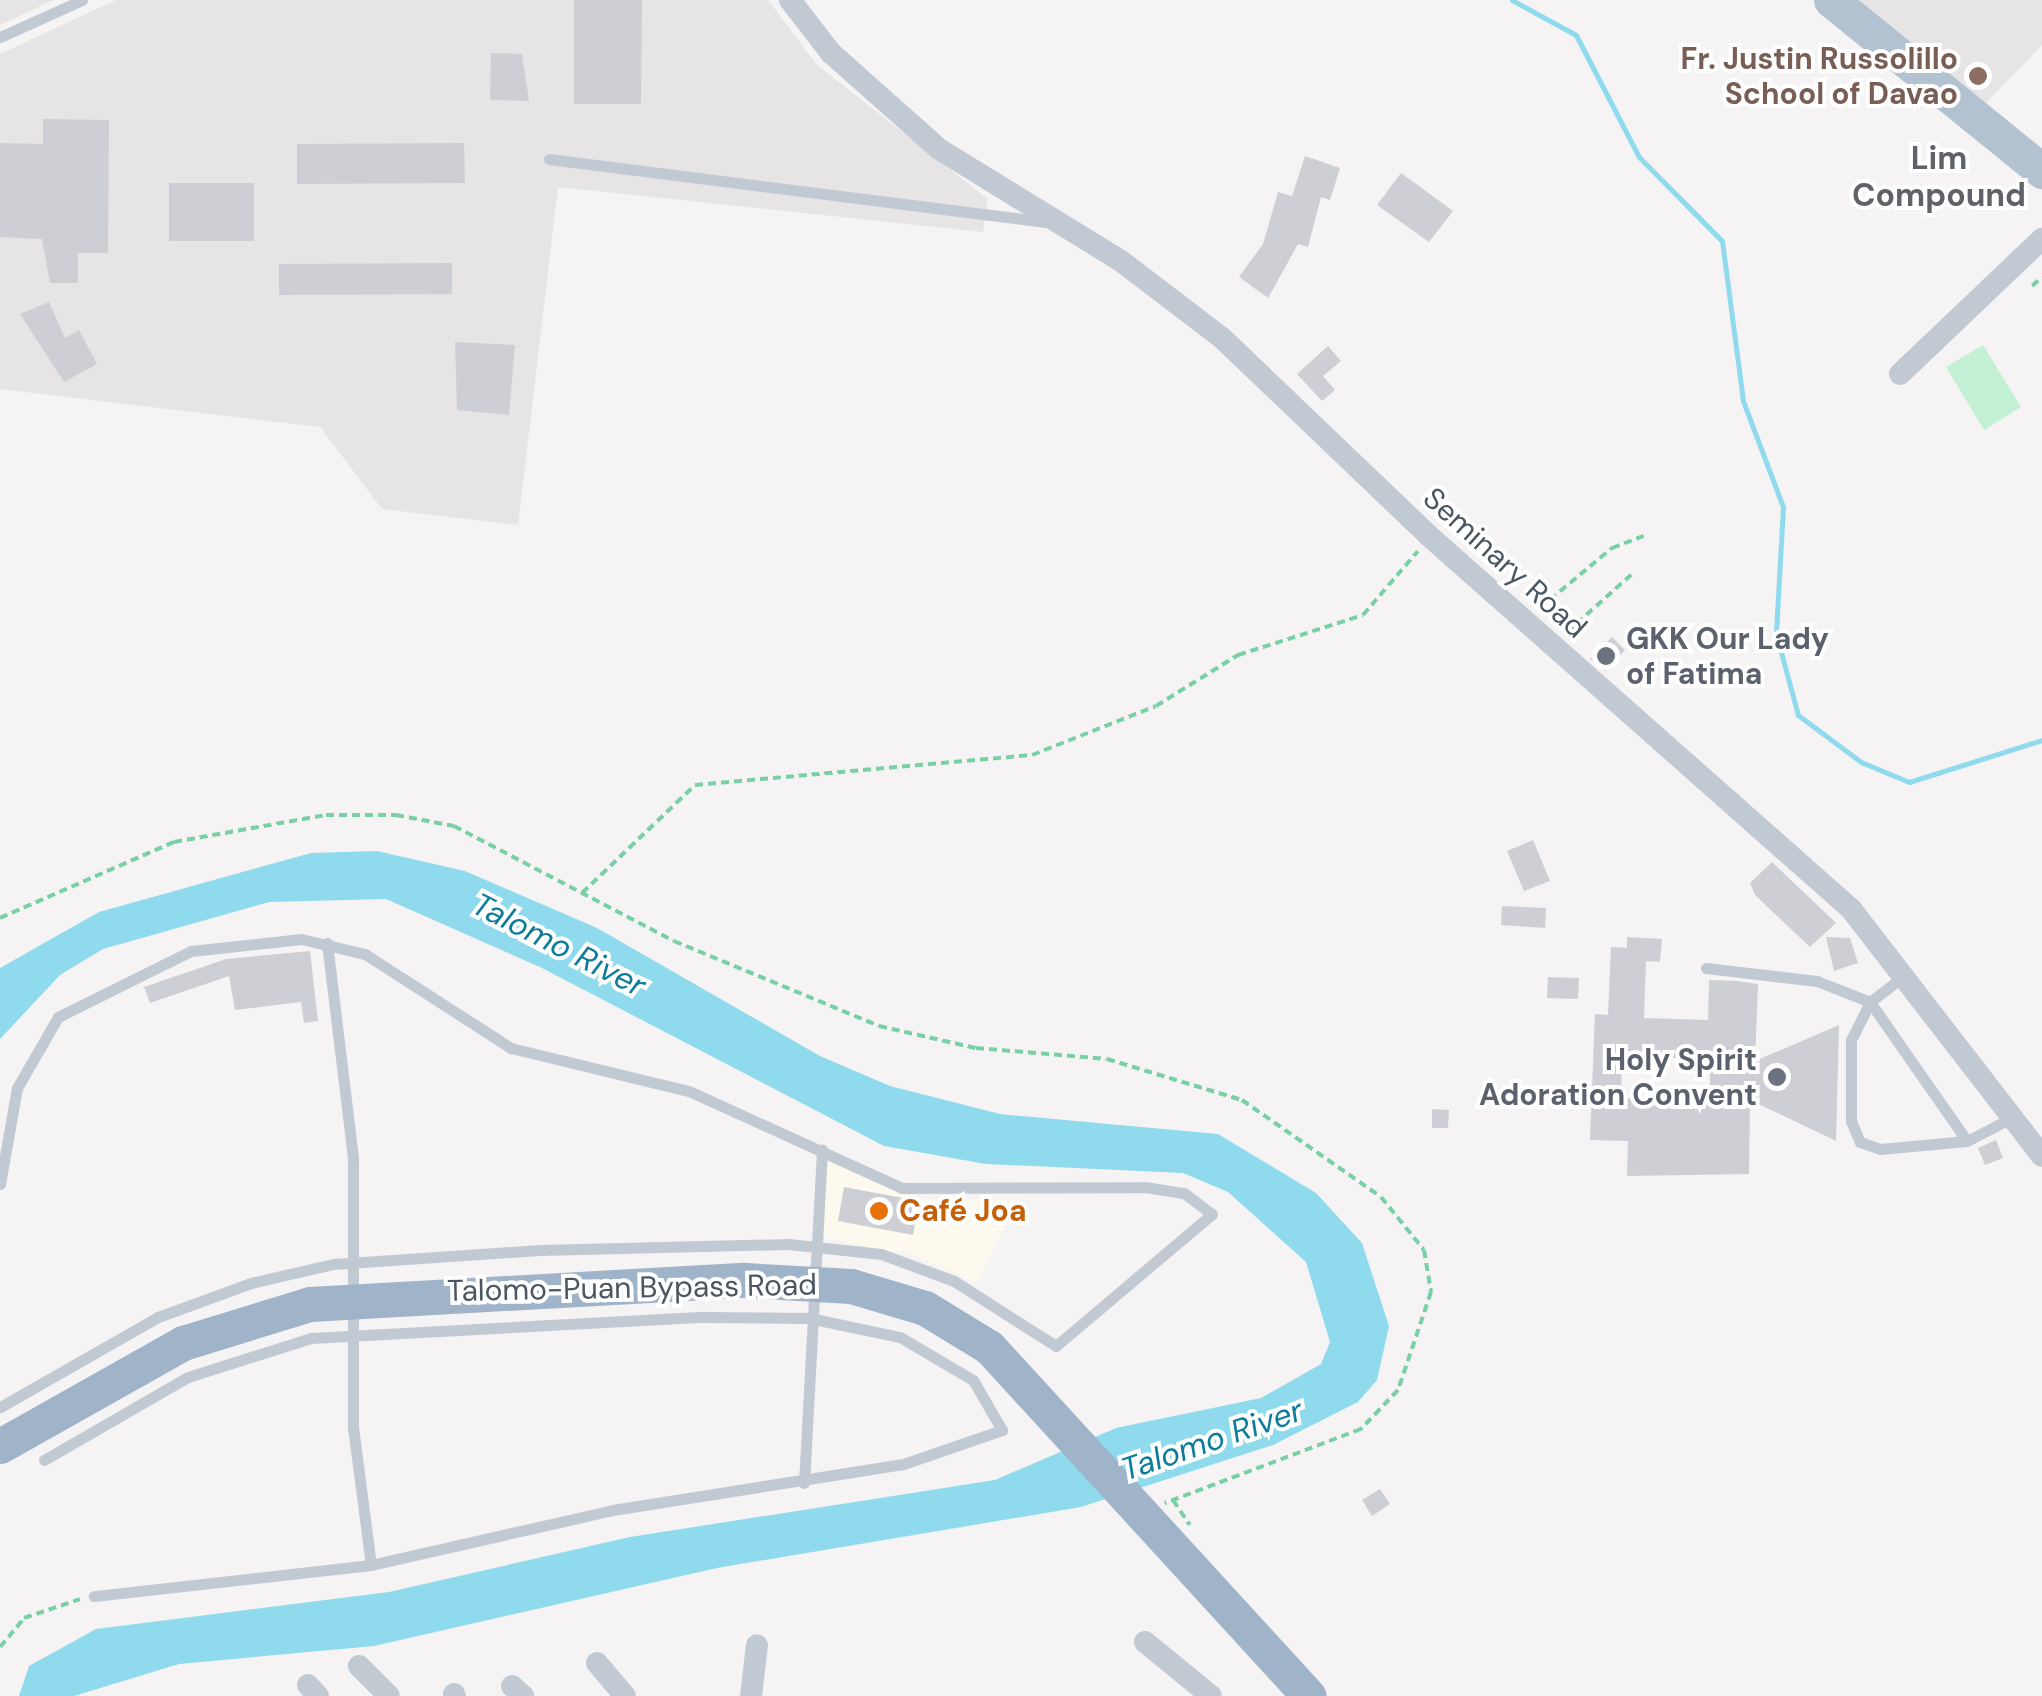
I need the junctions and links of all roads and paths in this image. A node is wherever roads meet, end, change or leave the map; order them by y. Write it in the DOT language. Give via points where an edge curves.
graph roads {
  1 [pos="82,0"];
  2 [pos="790,0"];
  3 [pos="1831,0"];
  4 [pos="0,37"];
  5 [pos="549,159"];
  6 [pos="2042,171"];
  7 [pos="1058,224"];
  8 [pos="2042,239"];
  9 [pos="2042,277"];
  10 [pos="2032,286"];
  11 [pos="1900,374"];
  12 [pos="1428,535"];
  13 [pos="1644,536"];
  14 [pos="1631,575"];
  15 [pos="1524,621"];
  16 [pos="1552,645"];
  17 [pos="582,893"];
  18 [pos="0,918"];
  19 [pos="326,943"];
  20 [pos="1706,968"];
  21 [pos="1905,975"];
  22 [pos="1870,1002"];
  23 [pos="2011,1118"];
  24 [pos="1967,1141"];
  25 [pos="822,1149"];
  26 [pos="2042,1156"];
  27 [pos="0,1184"];
  28 [pos="813,1244"];
  29 [pos="356,1262"];
  30 [pos="811,1282"];
  31 [pos="356,1297"];
  32 [pos="809,1318"];
  33 [pos="355,1332"];
  34 [pos="0,1407"];
  35 [pos="0,1446"];
  36 [pos="44,1460"];
  37 [pos="804,1483"];
  38 [pos="1173,1500"];
  39 [pos="371,1565"];
  40 [pos="94,1596"];
  41 [pos="1145,1642"];
  42 [pos="756,1645"];
  43 [pos="0,1647"];
  44 [pos="597,1663"];
  45 [pos="360,1666"];
  46 [pos="389,1696"];
  47 [pos="626,1696"];
  48 [pos="751,1696"];
  49 [pos="1211,1696"];
  50 [pos="1309,1696"];
  1 -- 4 [label="lane"];
  2 -- 7 [label="street, Seminary Road" via="908,124"];
  3 -- 6 [label="main road"];
  5 -- 7 [label="lane"];
  7 -- 12 [label="street, Seminary Road" via="1222,338"];
  8 -- 11 [label="street"];
  9 -- 10 [label="path"];
  12 -- 15 [label="street, Seminary Road"];
  12 -- 17 [label="path" via="1362,615 1238,654 1156,706 1032,755 695,784"];
  13 -- 15 [label="path" via="1612,548"];
  14 -- 16 [label="path"];
  15 -- 16 [label="street, Seminary Road"];
  16 -- 21 [label="street, Seminary Road" via="1851,909"];
  17 -- 18 [label="path" via="454,826 326,814 174,842"];
  17 -- 38 [label="path" via="879,1026 976,1048 1107,1059 1242,1100 1380,1197 1432,1270 1398,1390 1346,1437"];
  19 -- 25 [label="lane" via="365,954 511,1048 689,1091"];
  19 -- 27 [label="lane" via="274,939 191,951 58,1017 17,1088"];
  19 -- 29 [label="lane"];
  20 -- 22 [label="lane" via="1818,982"];
  21 -- 22 [label="lane"];
  21 -- 23 [label="street, Seminary Road"];
  22 -- 24 [label="lane"];
  22 -- 24 [label="lane" via="1851,1040 1851,1121 1860,1142"];
  23 -- 24 [label="lane"];
  23 -- 26 [label="street, Seminary Road"];
  25 -- 28 [label="lane"];
  25 -- 28 [label="lane" via="918,1191 1145,1187 1184,1194 1212,1214 1056,1346 917,1265"];
  28 -- 29 [label="lane"];
  28 -- 30 [label="lane"];
  29 -- 31 [label="lane"];
  29 -- 34 [label="lane" via="197,1300"];
  30 -- 31 [label="highway, Talomo-Puan Bypass Road"];
  30 -- 32 [label="lane"];
  30 -- 50 [label="highway, Talomo-Puan Bypass Road" via="926,1308 989,1347"];
  31 -- 33 [label="lane"];
  31 -- 35 [label="highway, Talomo-Puan Bypass Road" via="183,1343"];
  32 -- 33 [label="lane"];
  32 -- 37 [label="lane"];
  32 -- 37 [label="lane" via="928,1350 973,1380 1002,1430 950,1453"];
  33 -- 36 [label="lane" via="223,1362"];
  33 -- 39 [label="lane" via="355,1461"];
  37 -- 39 [label="lane" via="613,1510"];
  39 -- 40 [label="lane"];
  40 -- 43 [label="path" via="24,1618"];
  41 -- 49 [label="street"];
  42 -- 48 [label="street"];
  44 -- 47 [label="street"];
  45 -- 46 [label="street"];
}
